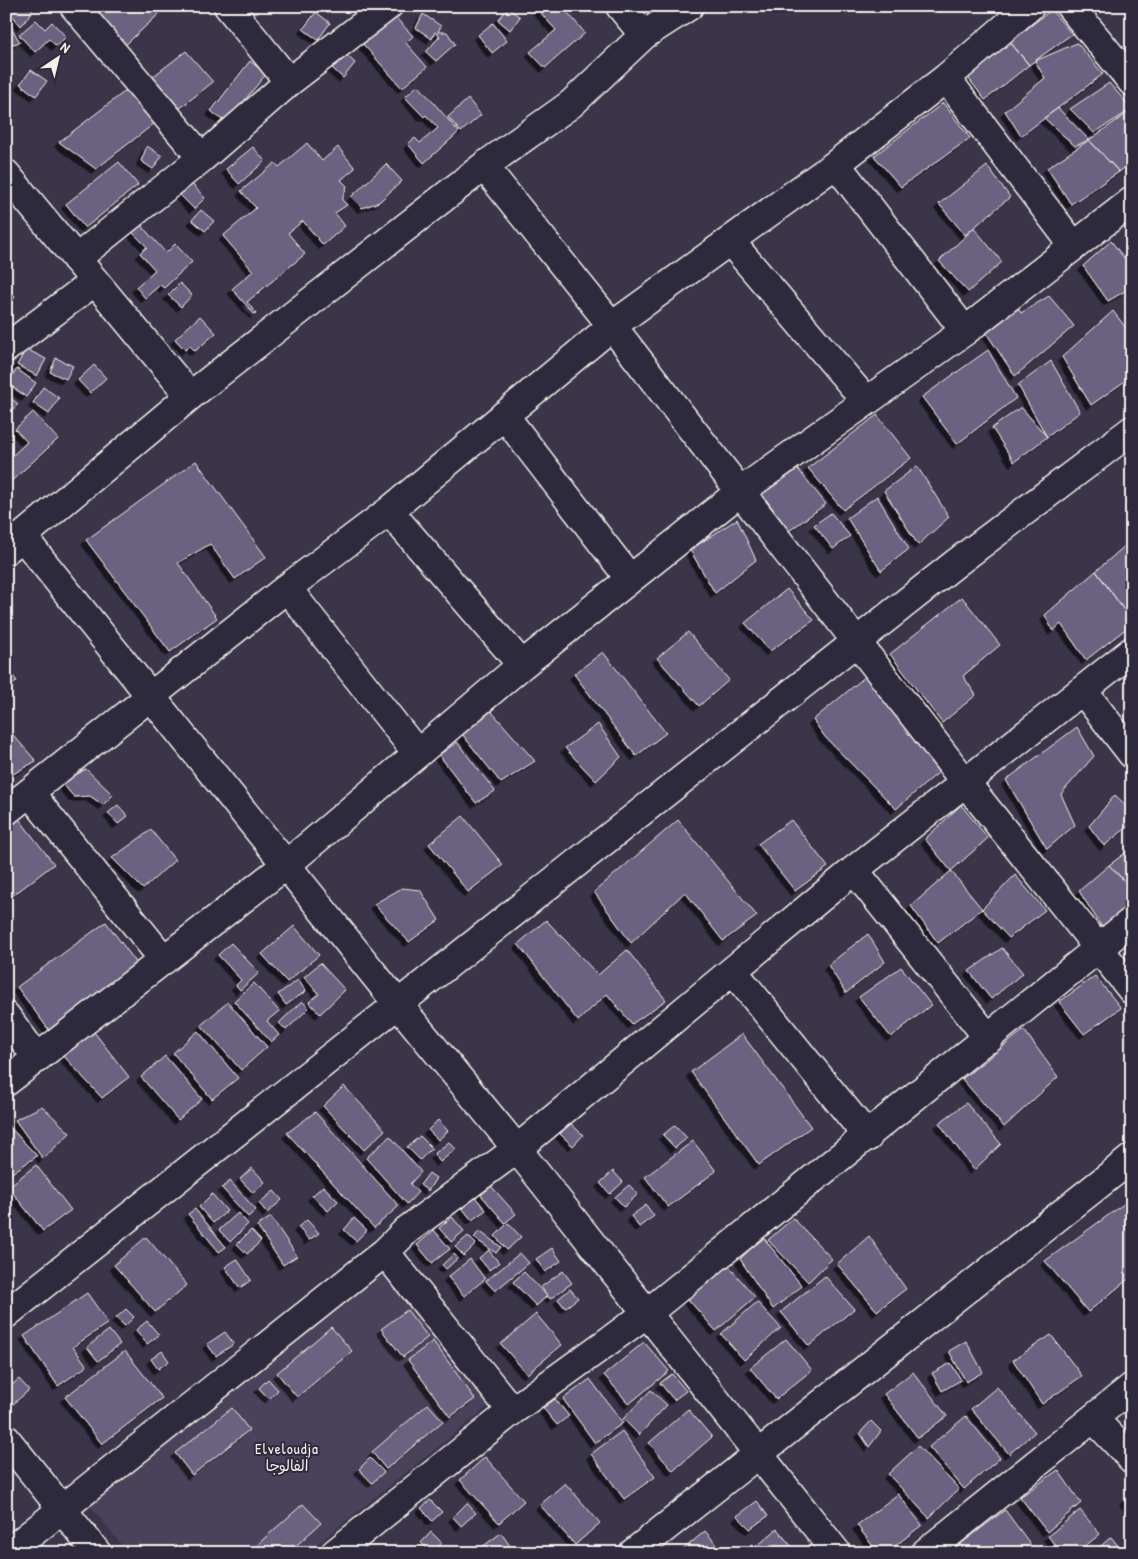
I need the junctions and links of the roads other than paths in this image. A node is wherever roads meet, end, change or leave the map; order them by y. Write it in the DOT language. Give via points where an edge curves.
graph roads {
  1 [pos="74,6"];
  2 [pos="228,6"];
  3 [pos="388,6"];
  4 [pos="620,6"];
  5 [pos="690,6"];
  6 [pos="1030,6"];
  7 [pos="1070,6"];
  8 [pos="644,35"];
  9 [pos="946,78"];
  10 [pos="289,82"];
  11 [pos="1132,82"];
  12 [pos="202,158"];
  13 [pos="836,164"];
  14 [pos="484,166"];
  15 [pos="6,174"];
  16 [pos="1132,201"];
  17 [pos="730,240"];
  18 [pos="1074,246"];
  19 [pos="76,259"];
  20 [pos="95,281"];
  21 [pos="612,326"];
  22 [pos="965,331"];
  23 [pos="6,348"];
  24 [pos="190,396"];
  25 [pos="866,401"];
  26 [pos="504,416"];
  27 [pos="1132,430"];
  28 [pos="740,491"];
  29 [pos="389,511"];
  30 [pos="14,543"];
  31 [pos="630,579"];
  32 [pos="287,588"];
  33 [pos="858,643"];
  34 [pos="1132,651"];
  35 [pos="522,665"];
  36 [pos="1083,691"];
  37 [pos="151,696"];
  38 [pos="418,753"];
  39 [pos="1132,754"];
  40 [pos="965,782"];
  41 [pos="30,793"];
  42 [pos="6,811"];
  43 [pos="286,865"];
  44 [pos="854,870"];
  45 [pos="1132,922"];
  46 [pos="1100,948"];
  47 [pos="164,960"];
  48 [pos="733,972"];
  49 [pos="1132,990"];
  50 [pos="397,1003"];
  51 [pos="6,1016"];
  52 [pos="989,1039"];
  53 [pos="37,1058"];
  54 [pos="6,1082"];
  55 [pos="868,1137"];
  56 [pos="517,1149"];
  57 [pos="1132,1158"];
  58 [pos="386,1252"];
  59 [pos="6,1314"];
  60 [pos="646,1314"];
  61 [pos="1132,1387"];
  62 [pos="512,1412"];
  63 [pos="1094,1419"];
  64 [pos="6,1439"];
  65 [pos="757,1453"];
  66 [pos="1132,1459"];
  67 [pos="61,1508"];
  68 [pos="7,1553"];
  69 [pos="96,1553"];
  70 [pos="335,1553"];
  71 [pos="634,1553"];
  72 [pos="837,1553"];
  73 [pos="925,1553"];
  1 -- 12 [label="street"];
  2 -- 10 [label="street"];
  3 -- 10 [label="street"];
  4 -- 8 [label="street"];
  5 -- 8 [label="street"];
  6 -- 9 [label="street"];
  7 -- 11 [label="street"];
  8 -- 14 [label="street" via="571,104"];
  9 -- 13 [label="street"];
  9 -- 18 [label="street"];
  10 -- 12 [label="street"];
  12 -- 19 [label="street"];
  13 -- 17 [label="street"];
  13 -- 22 [label="street"];
  14 -- 21 [label="street"];
  14 -- 24 [label="street"];
  15 -- 19 [label="street"];
  16 -- 18 [label="street"];
  17 -- 21 [label="street"];
  17 -- 25 [label="street"];
  18 -- 22 [label="street"];
  19 -- 20 [label="street"];
  20 -- 23 [label="street"];
  20 -- 24 [label="street"];
  21 -- 26 [label="street"];
  21 -- 28 [label="street"];
  22 -- 25 [label="street"];
  24 -- 30 [label="street"];
  25 -- 28 [label="street"];
  26 -- 29 [label="street"];
  26 -- 31 [label="street"];
  27 -- 33 [label="street" via="956,563"];
  28 -- 31 [label="street"];
  28 -- 33 [label="street"];
  29 -- 32 [label="street"];
  29 -- 35 [label="street"];
  30 -- 37 [label="street"];
  31 -- 35 [label="street"];
  32 -- 37 [label="street"];
  32 -- 38 [label="street"];
  33 -- 40 [label="street"];
  33 -- 50 [label="street"];
  34 -- 36 [label="street"];
  35 -- 38 [label="street"];
  36 -- 39 [label="street"];
  36 -- 40 [label="street"];
  37 -- 41 [label="street"];
  37 -- 43 [label="street"];
  38 -- 43 [label="street"];
  40 -- 44 [label="street"];
  40 -- 46 [label="street"];
  41 -- 42 [label="street"];
  41 -- 47 [label="street"];
  43 -- 47 [label="street"];
  43 -- 50 [label="street"];
  44 -- 48 [label="street"];
  44 -- 52 [label="street"];
  45 -- 46 [label="street"];
  46 -- 49 [label="street"];
  46 -- 52 [label="street"];
  47 -- 53 [label="street"];
  48 -- 55 [label="street"];
  48 -- 56 [label="street"];
  50 -- 56 [label="street"];
  50 -- 59 [label="street"];
  51 -- 53 [label="street"];
  52 -- 55 [label="street"];
  53 -- 54 [label="street"];
  55 -- 60 [label="street"];
  56 -- 58 [label="street" via="407,1230"];
  56 -- 60 [label="street"];
  57 -- 65 [label="street"];
  58 -- 62 [label="street"];
  58 -- 67 [label="street"];
  60 -- 62 [label="street"];
  60 -- 65 [label="street"];
  61 -- 63 [label="street"];
  62 -- 70 [label="street"];
  63 -- 66 [label="street"];
  63 -- 73 [label="street"];
  64 -- 67 [label="street"];
  65 -- 71 [label="street"];
  65 -- 72 [label="street"];
  67 -- 68 [label="street"];
  67 -- 69 [label="street"];
}
